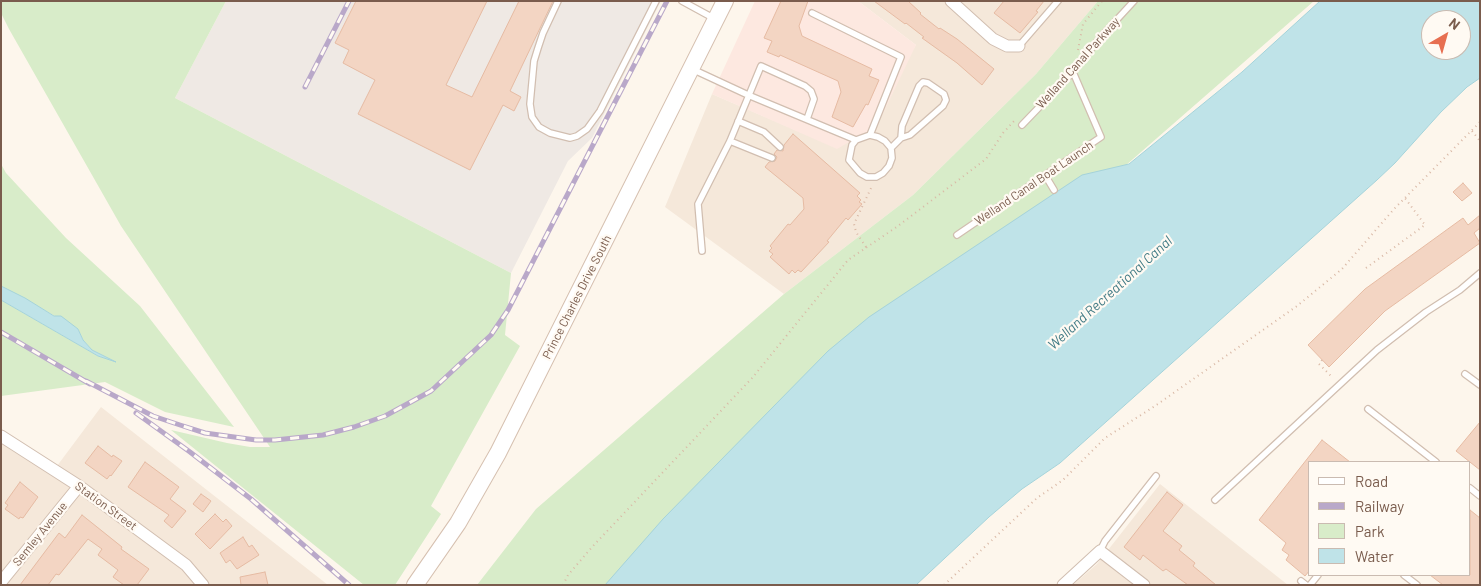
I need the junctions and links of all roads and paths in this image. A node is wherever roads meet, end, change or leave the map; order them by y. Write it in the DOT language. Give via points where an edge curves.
graph roads {
  1 [pos="558,1"];
  2 [pos="656,1"];
  3 [pos="682,1"];
  4 [pos="725,1"];
  5 [pos="1058,1"];
  6 [pos="1102,1"];
  7 [pos="1134,1"];
  8 [pos="959,4"];
  9 [pos="812,13"];
  10 [pos="716,20"];
  11 [pos="1019,46"];
  12 [pos="1076,55"];
  13 [pos="692,69"];
  14 [pos="1074,72"];
  15 [pos="748,95"];
  16 [pos="807,119"];
  17 [pos="1016,119"];
  18 [pos="738,120"];
  19 [pos="1480,122"];
  20 [pos="1022,125"];
  21 [pos="1471,131"];
  22 [pos="870,135"];
  23 [pos="901,138"];
  24 [pos="856,140"];
  25 [pos="730,141"];
  26 [pos="1480,141"];
  27 [pos="780,146"];
  28 [pos="891,148"];
  29 [pos="772,158"];
  30 [pos="1045,176"];
  31 [pos="876,177"];
  32 [pos="1054,190"];
  33 [pos="1405,198"];
  34 [pos="957,235"];
  35 [pos="867,247"];
  36 [pos="702,251"];
  37 [pos="1366,268"];
  38 [pos="1480,274"];
  39 [pos="1322,360"];
  40 [pos="1465,374"];
  41 [pos="1339,384"];
  42 [pos="1480,385"];
  43 [pos="1368,409"];
  44 [pos="1,436"];
  45 [pos="1435,461"];
  46 [pos="1156,476"];
  47 [pos="79,486"];
  48 [pos="1215,500"];
  49 [pos="1100,551"];
  50 [pos="1405,576"];
  51 [pos="1,582"];
  52 [pos="203,585"];
  53 [pos="416,585"];
  54 [pos="563,585"];
  55 [pos="944,585"];
  56 [pos="1063,585"];
  57 [pos="1144,585"];
  58 [pos="1417,585"];
  1 -- 2 [label="lane" via="536,54 530,104 539,128 570,138 587,129 597,116"];
  3 -- 10 [label="lane"];
  4 -- 10 [label="main road, Prince Charles Drive South"];
  5 -- 11 [label="lane"];
  6 -- 12 [label="path" via="1084,24"];
  7 -- 14 [label="lane, Welland Canal Parkway"];
  8 -- 11 [label="street" via="993,38 1006,46"];
  9 -- 22 [label="lane" via="901,57"];
  10 -- 13 [label="main road, Prince Charles Drive South"];
  13 -- 15 [label="lane"];
  13 -- 53 [label="main road, Prince Charles Drive South" via="498,452 458,522"];
  14 -- 20 [label="lane, Welland Canal Parkway"];
  14 -- 30 [label="lane, Welland Canal Boat Launch" via="1102,137"];
  15 -- 16 [label="lane"];
  15 -- 16 [label="lane" via="761,66 811,90 814,99"];
  15 -- 18 [label="lane"];
  16 -- 24 [label="lane"];
  17 -- 35 [label="path" via="986,159"];
  18 -- 25 [label="lane"];
  18 -- 27 [label="lane" via="764,132"];
  19 -- 21 [label="path"];
  21 -- 26 [label="path"];
  21 -- 33 [label="path"];
  22 -- 24 [label="lane"];
  22 -- 28 [label="lane" via="878,137"];
  23 -- 23 [label="lane" via="902,126 919,86 923,82 928,83 944,94 943,106 910,135"];
  23 -- 28 [label="lane"];
  24 -- 31 [label="lane" via="849,160 860,173"];
  25 -- 29 [label="lane"];
  25 -- 36 [label="lane" via="698,204"];
  28 -- 31 [label="lane" via="889,166"];
  30 -- 32 [label="lane"];
  30 -- 34 [label="lane, Welland Canal Boat Launch"];
  31 -- 35 [label="path" via="854,224"];
  33 -- 37 [label="path" via="1425,225"];
  33 -- 55 [label="path" via="1342,269 1297,306 1105,438"];
  35 -- 54 [label="path" via="848,260 753,377 593,546 568,574"];
  38 -- 41 [label="lane" via="1393,337"];
  39 -- 41 [label="path" via="1319,364"];
  40 -- 42 [label="lane"];
  41 -- 48 [label="lane"];
  43 -- 45 [label="lane"];
  44 -- 47 [label="street, Station Street"];
  46 -- 49 [label="lane"];
  47 -- 51 [label="street, Semley Avenue"];
  47 -- 52 [label="street, Station Street" via="186,565"];
  49 -- 56 [label="street"];
  49 -- 57 [label="street"];
  50 -- 58 [label="lane"];
}
